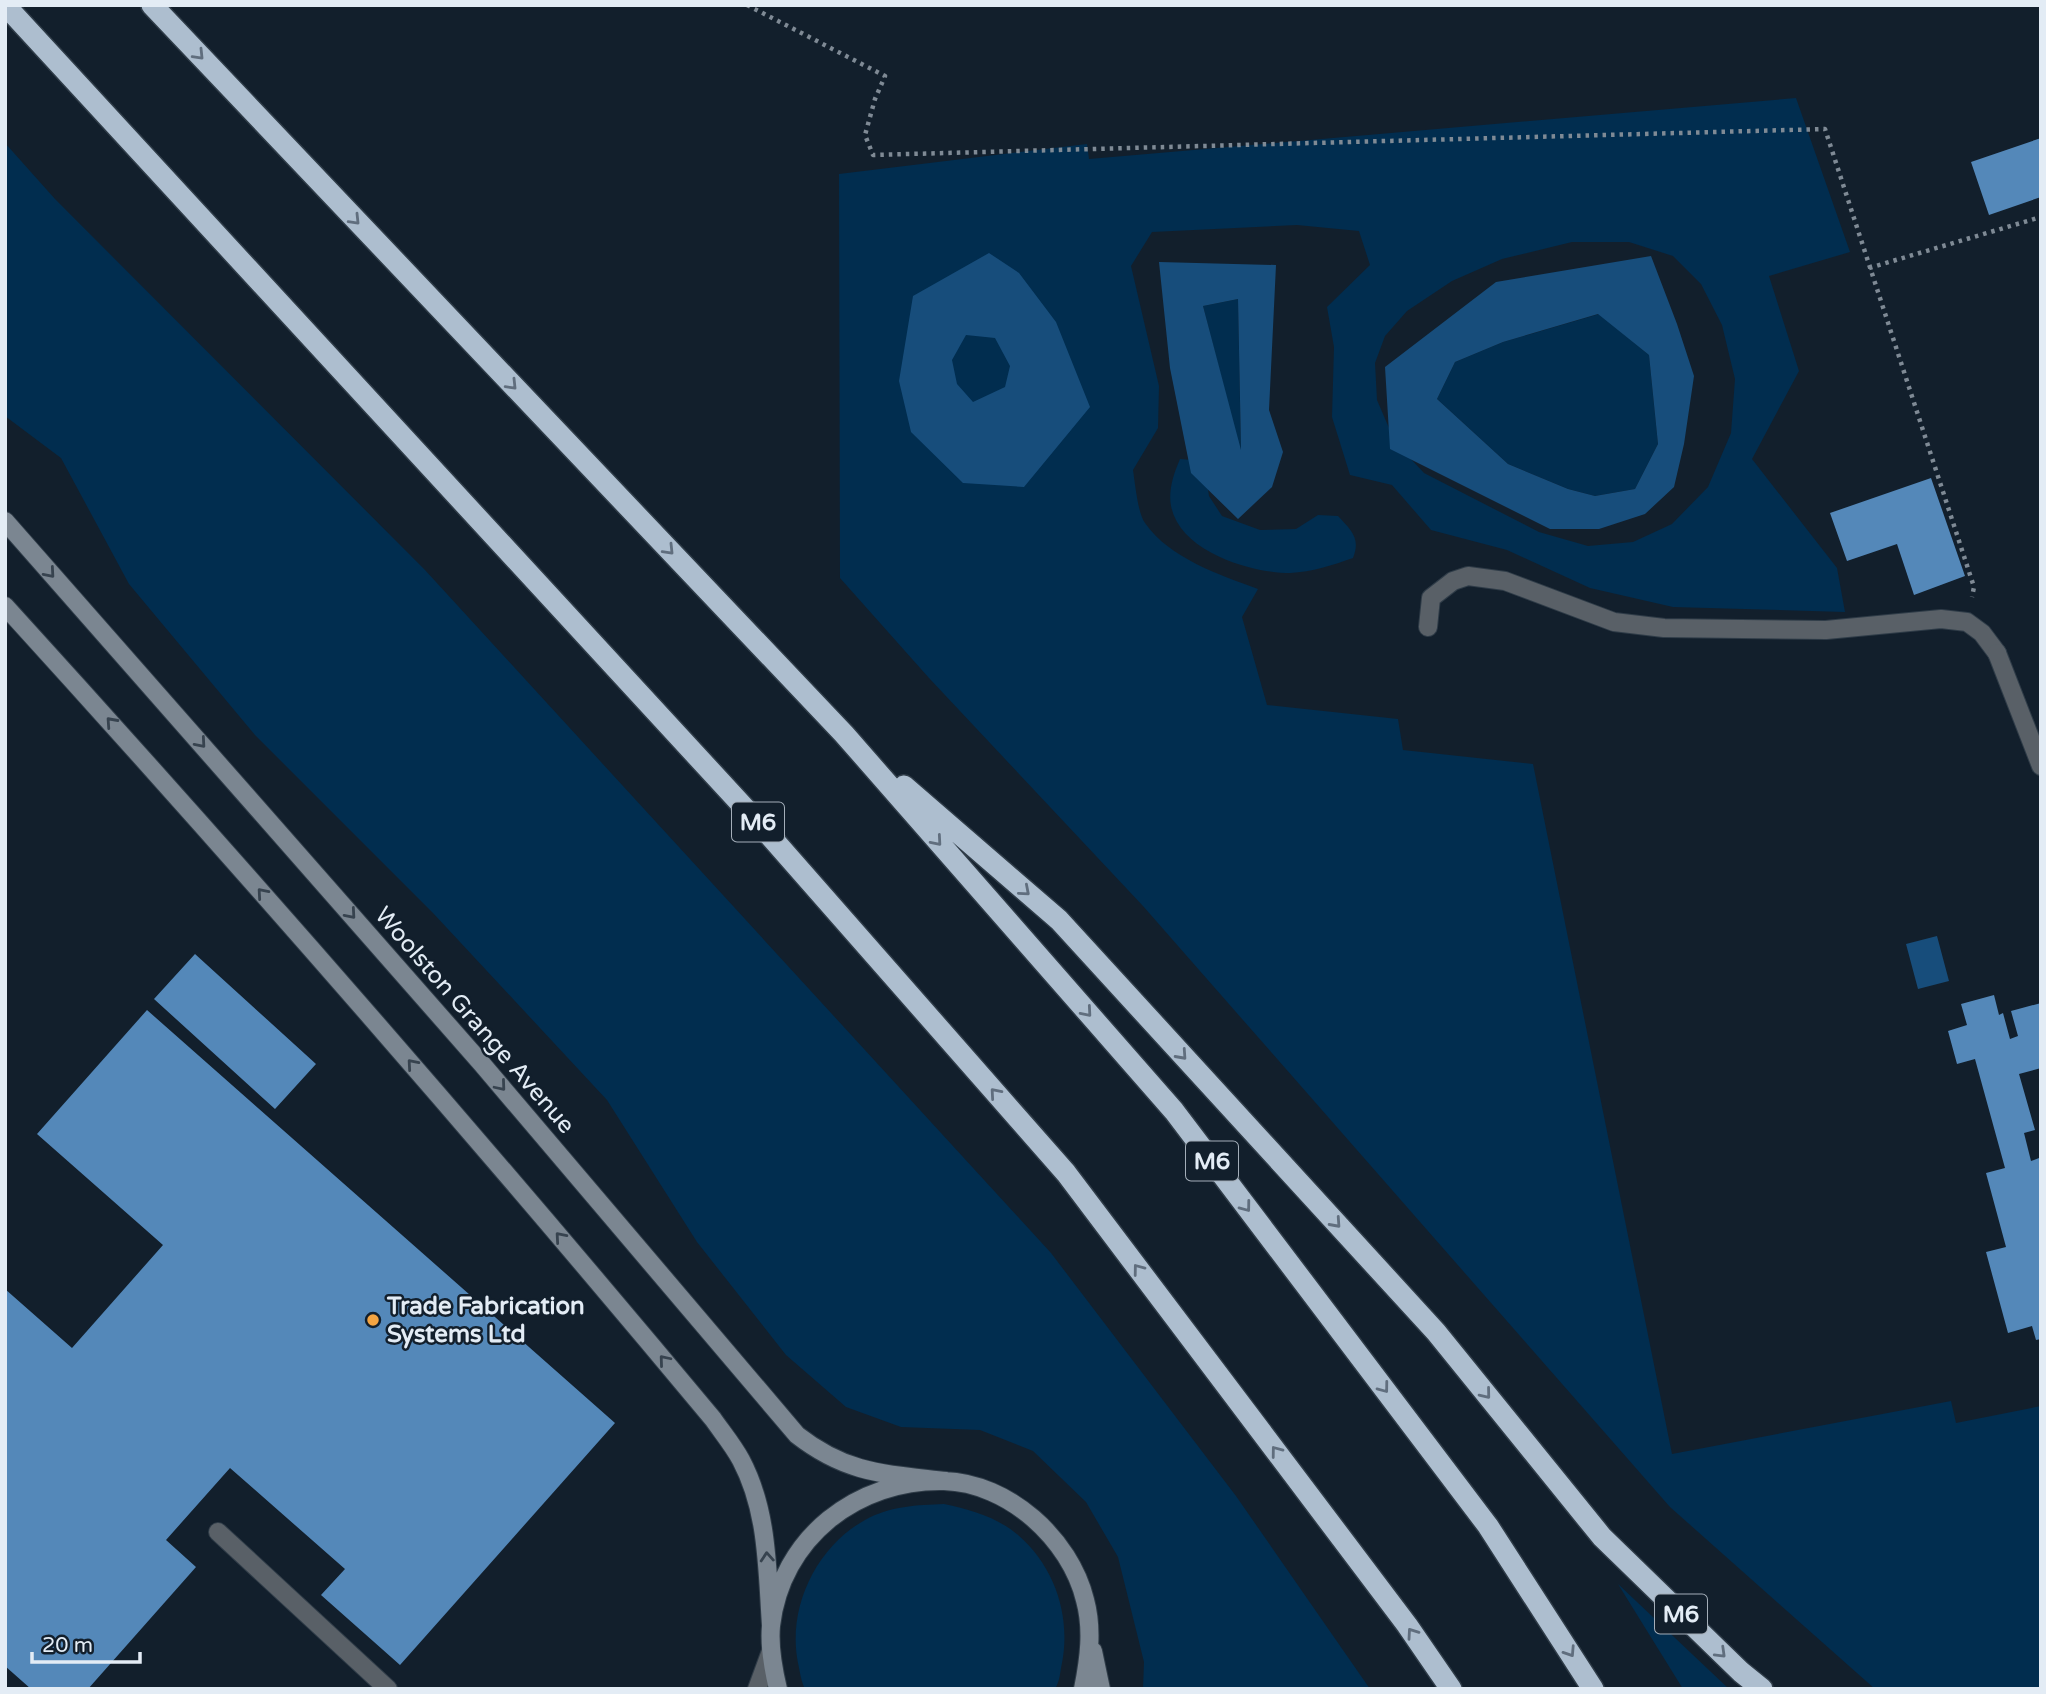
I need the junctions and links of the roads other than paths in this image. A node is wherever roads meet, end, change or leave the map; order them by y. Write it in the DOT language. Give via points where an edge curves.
graph roads {
  1 [pos="5,5"];
  2 [pos="152,5"];
  3 [pos="5,522"];
  4 [pos="5,606"];
  5 [pos="1428,627"];
  6 [pos="844,734"];
  7 [pos="2041,766"];
  8 [pos="946,1481"];
  9 [pos="218,1532"];
  10 [pos="771,1625"];
  11 [pos="1091,1637"];
  12 [pos="771,1651"];
  13 [pos="388,1689"];
  14 [pos="757,1689"];
  15 [pos="778,1689"];
  16 [pos="1083,1689"];
  17 [pos="1101,1689"];
  18 [pos="1451,1689"];
  19 [pos="1593,1689"];
  20 [pos="1762,1689"];
  18 -- 1 [label="highway, M6, one-way" via="1066,1173 764,829"];
  2 -- 6 [label="highway, M6, one-way"];
  3 -- 8 [label="main road, Woolston Grange Avenue, one-way" via="482,1064 797,1434 842,1464"];
  10 -- 4 [label="main road, one-way" via="765,1531 755,1492 713,1419 348,990"];
  5 -- 7 [label="street" via="1431,598 1468,576 1506,581 1614,622 1664,628 1826,630 1941,619 1966,622 1982,633 1997,653"];
  6 -- 19 [label="highway, M6, one-way" via="1174,1111 1488,1526"];
  6 -- 20 [label="highway, M6, one-way" via="1059,920 1436,1332 1602,1537"];
  8 -- 10 [label="main road" via="895,1485 849,1503 811,1535 784,1576"];
  8 -- 11 [label="main road" via="984,1490 1018,1507 1048,1532 1071,1563 1085,1599"];
  9 -- 13 [label="street"];
  10 -- 12 [label="main road"];
  11 -- 16 [label="main road"];
  11 -- 17 [label="main road"];
  12 -- 14 [label="street"];
  12 -- 15 [label="main road"];
}
